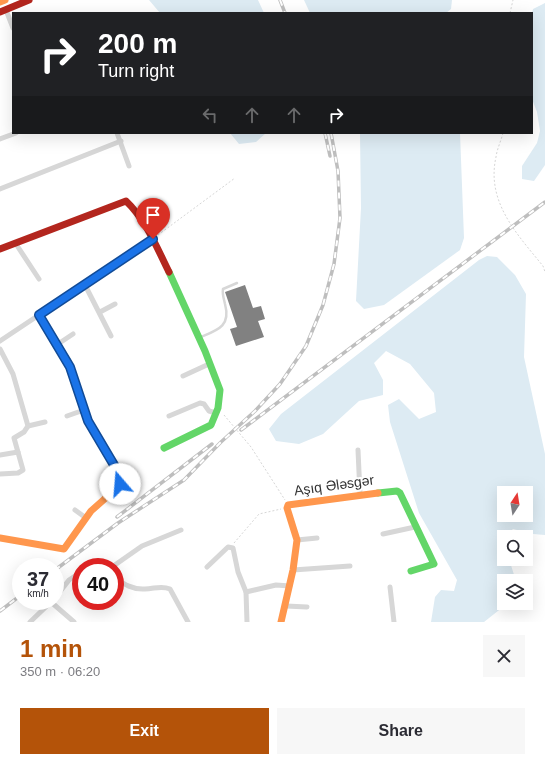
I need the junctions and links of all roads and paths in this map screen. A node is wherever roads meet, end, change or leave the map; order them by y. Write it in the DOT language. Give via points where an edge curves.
graph roads {
  1 [pos="5,0"];
  2 [pos="30,0"];
  3 [pos="513,0"];
  4 [pos="0,2"];
  5 [pos="3,11"];
  6 [pos="510,12"];
  7 [pos="12,26"];
  8 [pos="13,134"];
  9 [pos="118,134"];
  10 [pos="503,134"];
  11 [pos="0,139"];
  12 [pos="121,141"];
  13 [pos="130,166"];
  14 [pos="235,178"];
  15 [pos="0,189"];
  16 [pos="153,239"];
  17 [pos="16,244"];
  18 [pos="0,249"];
  19 [pos="545,272"];
  20 [pos="39,279"];
  21 [pos="237,283"];
  22 [pos="84,285"];
  23 [pos="115,304"];
  24 [pos="100,312"];
  25 [pos="39,315"];
  26 [pos="74,334"];
  27 [pos="111,336"];
  28 [pos="199,338"];
  29 [pos="0,341"];
  30 [pos="58,344"];
  31 [pos="0,349"];
  32 [pos="210,364"];
  33 [pos="183,376"];
  34 [pos="84,410"];
  35 [pos="217,411"];
  36 [pos="67,416"];
  37 [pos="169,416"];
  38 [pos="45,422"];
  39 [pos="28,426"];
  40 [pos="164,448"];
  41 [pos="358,450"];
  42 [pos="18,452"];
  43 [pos="0,456"];
  44 [pos="0,474"];
  45 [pos="360,494"];
  46 [pos="288,506"];
  47 [pos="75,510"];
  48 [pos="86,518"];
  49 [pos="415,527"];
  50 [pos="181,530"];
  51 [pos="383,534"];
  52 [pos="0,538"];
  53 [pos="317,538"];
  54 [pos="297,540"];
  55 [pos="231,546"];
  56 [pos="124,559"];
  57 [pos="350,566"];
  58 [pos="206,568"];
  59 [pos="293,570"];
  60 [pos="411,571"];
  61 [pos="72,578"];
  62 [pos="124,582"];
  63 [pos="64,586"];
  64 [pos="290,586"];
  65 [pos="390,587"];
  66 [pos="246,592"];
  67 [pos="286,606"];
  68 [pos="307,606"];
  69 [pos="43,610"];
  70 [pos="63,610"];
  71 [pos="30,622"];
  72 [pos="74,622"];
  73 [pos="188,622"];
  74 [pos="247,622"];
  75 [pos="281,622"];
  76 [pos="394,622"];
  1 -- 4 [label="street"];
  2 -- 5 [label="street"];
  3 -- 6 [label="path"];
  5 -- 7 [label="street"];
  8 -- 11 [label="street"];
  9 -- 12 [label="street"];
  10 -- 19 [label="path" via="494,169 495,187 511,228 543,266"];
  12 -- 13 [label="street"];
  12 -- 15 [label="street"];
  14 -- 16 [label="path"];
  16 -- 17 [label="street" via="132,205 126,202"];
  16 -- 22 [label="street"];
  16 -- 28 [label="street"];
  17 -- 18 [label="street"];
  17 -- 20 [label="street"];
  21 -- 28 [label="lane" via="223,289 222,292 227,309 224,324 218,330"];
  22 -- 24 [label="street"];
  22 -- 25 [label="street"];
  23 -- 24 [label="street"];
  24 -- 27 [label="street"];
  25 -- 29 [label="street"];
  25 -- 30 [label="street"];
  26 -- 30 [label="street"];
  28 -- 32 [label="street"];
  30 -- 34 [label="street" via="74,376"];
  31 -- 39 [label="street" via="13,374"];
  32 -- 33 [label="street"];
  32 -- 35 [label="street" via="220,390"];
  34 -- 36 [label="street"];
  34 -- 48 [label="street" via="120,480 118,487"];
  35 -- 37 [label="street" via="209,411 200,403"];
  35 -- 40 [label="street" via="211,425"];
  35 -- 46 [label="path" via="251,447"];
  38 -- 39 [label="street"];
  39 -- 42 [label="street" via="14,438"];
  41 -- 45 [label="street"];
  42 -- 43 [label="street"];
  42 -- 44 [label="street" via="24,467 21,472"];
  45 -- 46 [label="street, Aşıq Ələsgər" via="302,501"];
  45 -- 49 [label="street, Aşıq Ələsgər" via="397,491"];
  46 -- 54 [label="street, Aşıq Ələsgər"];
  46 -- 55 [label="path" via="259,514"];
  47 -- 48 [label="street"];
  48 -- 52 [label="street" via="62,550"];
  49 -- 51 [label="street"];
  49 -- 60 [label="street, Aşıq Ələsgər" via="434,564"];
  50 -- 56 [label="street" via="142,546"];
  53 -- 54 [label="street"];
  54 -- 59 [label="street, Aşıq Ələsgər"];
  55 -- 58 [label="street"];
  55 -- 66 [label="street"];
  57 -- 59 [label="street"];
  59 -- 64 [label="street, Aşıq Ələsgər"];
  61 -- 63 [label="street"];
  62 -- 73 [label="street" via="135,588 158,586 170,589"];
  64 -- 66 [label="street" via="276,585"];
  64 -- 67 [label="street, Aşıq Ələsgər"];
  65 -- 76 [label="street"];
  66 -- 74 [label="street"];
  67 -- 68 [label="street"];
  67 -- 75 [label="street, Aşıq Ələsgər"];
  69 -- 71 [label="street"];
  70 -- 72 [label="street"];
}
